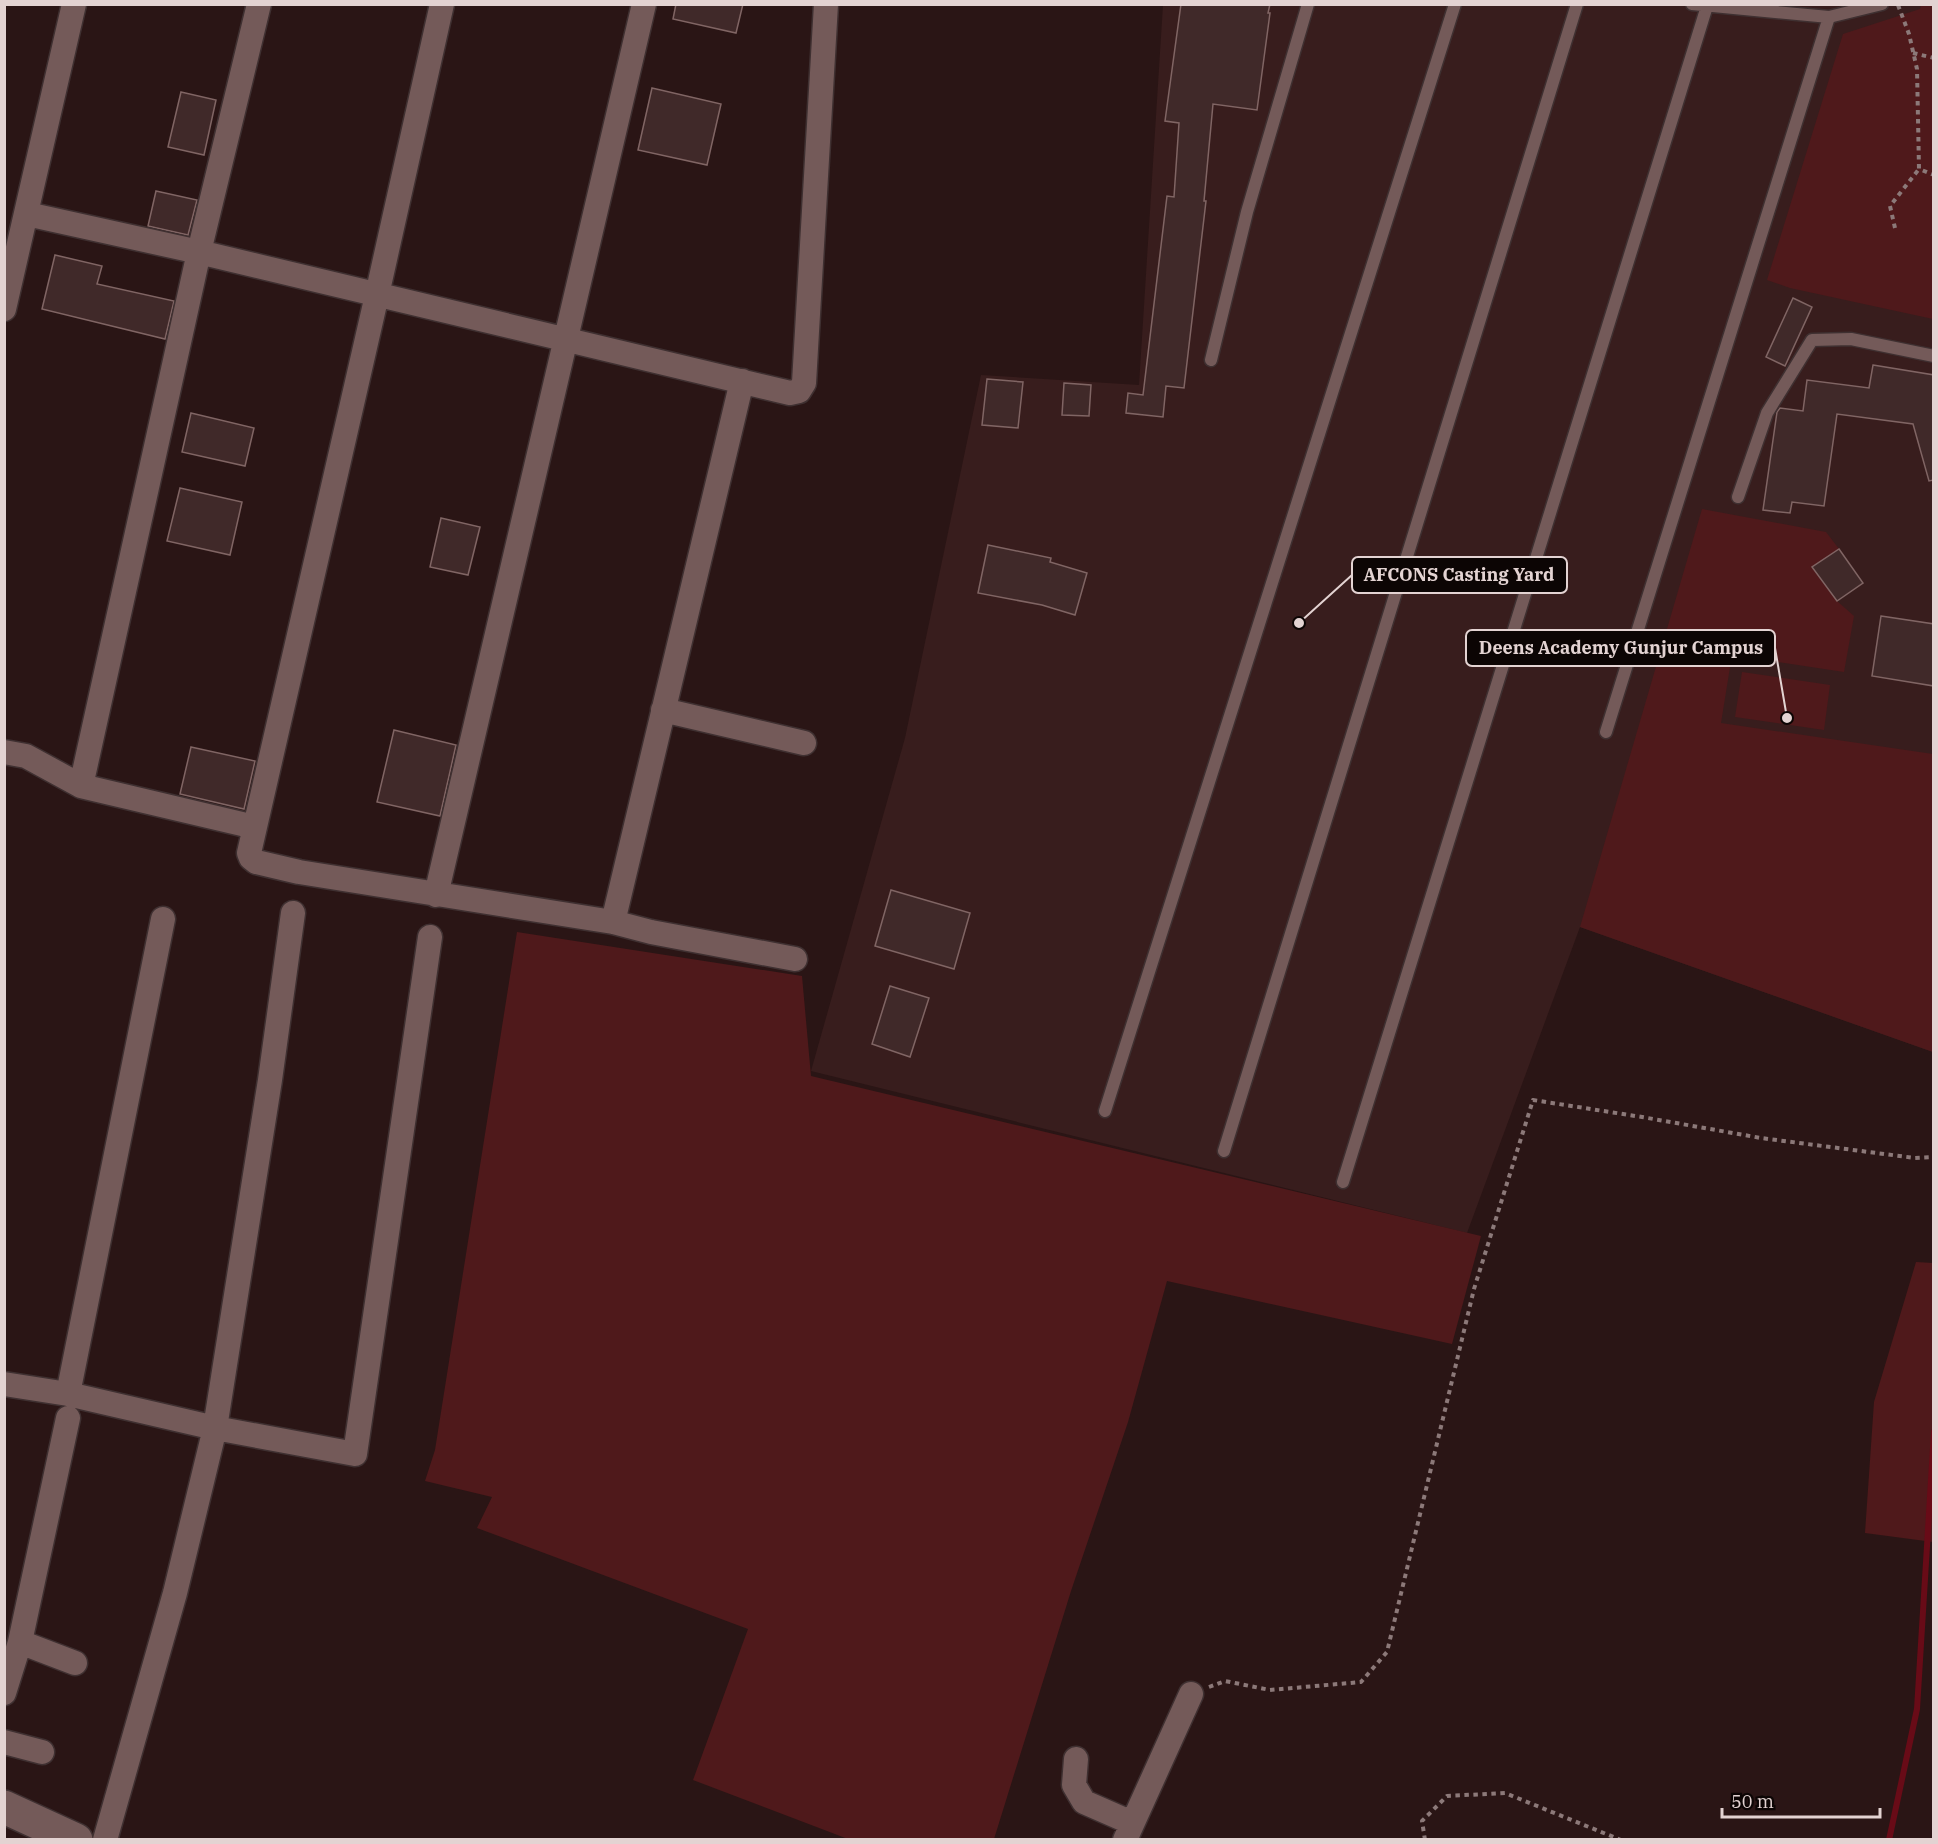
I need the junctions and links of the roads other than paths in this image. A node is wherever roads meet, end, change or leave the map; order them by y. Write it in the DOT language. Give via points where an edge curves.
graph roads {
  1 [pos="74,4"];
  2 [pos="258,4"];
  3 [pos="442,4"];
  4 [pos="644,4"];
  5 [pos="826,4"];
  6 [pos="1308,4"];
  7 [pos="1455,4"];
  8 [pos="1577,4"];
  9 [pos="1692,4"];
  10 [pos="1882,4"];
  11 [pos="1707,6"];
  12 [pos="1829,17"];
  13 [pos="27,214"];
  14 [pos="199,252"];
  15 [pos="377,295"];
  16 [pos="4,309"];
  17 [pos="568,339"];
  18 [pos="1934,356"];
  19 [pos="1211,360"];
  20 [pos="742,381"];
  21 [pos="1738,497"];
  22 [pos="663,710"];
  23 [pos="1606,732"];
  24 [pos="804,743"];
  25 [pos="4,752"];
  26 [pos="81,786"];
  27 [pos="255,827"];
  28 [pos="436,895"];
  29 [pos="293,913"];
  30 [pos="163,919"];
  31 [pos="613,922"];
  32 [pos="429,937"];
  33 [pos="795,959"];
  34 [pos="1106,1111"];
  35 [pos="1224,1151"];
  36 [pos="1343,1182"];
  37 [pos="4,1383"];
  38 [pos="68,1394"];
  39 [pos="68,1418"];
  40 [pos="215,1428"];
  41 [pos="20,1642"];
  42 [pos="75,1663"];
  43 [pos="4,1693"];
  44 [pos="1191,1694"];
  45 [pos="4,1742"];
  46 [pos="42,1752"];
  47 [pos="1077,1759"];
  48 [pos="4,1807"];
  49 [pos="1129,1831"];
  50 [pos="76,1839"];
  51 [pos="105,1839"];
  1 -- 13 [label="street"];
  2 -- 14 [label="street"];
  3 -- 15 [label="street"];
  4 -- 17 [label="street"];
  5 -- 20 [label="street" via="804,383 799,391 790,393"];
  6 -- 19 [label="lane" via="1247,212"];
  7 -- 34 [label="lane"];
  8 -- 35 [label="lane"];
  9 -- 11 [label="lane"];
  10 -- 12 [label="lane"];
  11 -- 12 [label="lane"];
  11 -- 36 [label="lane"];
  12 -- 23 [label="lane"];
  13 -- 14 [label="street"];
  13 -- 16 [label="street"];
  14 -- 15 [label="street"];
  14 -- 26 [label="street"];
  15 -- 17 [label="street"];
  15 -- 27 [label="street"];
  17 -- 20 [label="street"];
  17 -- 28 [label="street"];
  18 -- 21 [label="lane" via="1851,339 1812,340 1767,413"];
  20 -- 22 [label="street"];
  22 -- 24 [label="street"];
  22 -- 31 [label="street"];
  25 -- 26 [label="street" via="26,756"];
  26 -- 27 [label="street"];
  27 -- 28 [label="street" via="249,853 256,862"];
  28 -- 31 [label="street"];
  29 -- 40 [label="street"];
  30 -- 38 [label="street"];
  31 -- 33 [label="street"];
  32 -- 40 [label="street" via="355,1454"];
  37 -- 38 [label="street"];
  38 -- 40 [label="street"];
  39 -- 41 [label="street"];
  40 -- 51 [label="street" via="175,1593"];
  41 -- 42 [label="street"];
  41 -- 43 [label="street"];
  44 -- 49 [label="street"];
  45 -- 46 [label="street"];
  47 -- 49 [label="street" via="1074,1785 1084,1802"];
  48 -- 50 [label="street"];
}
